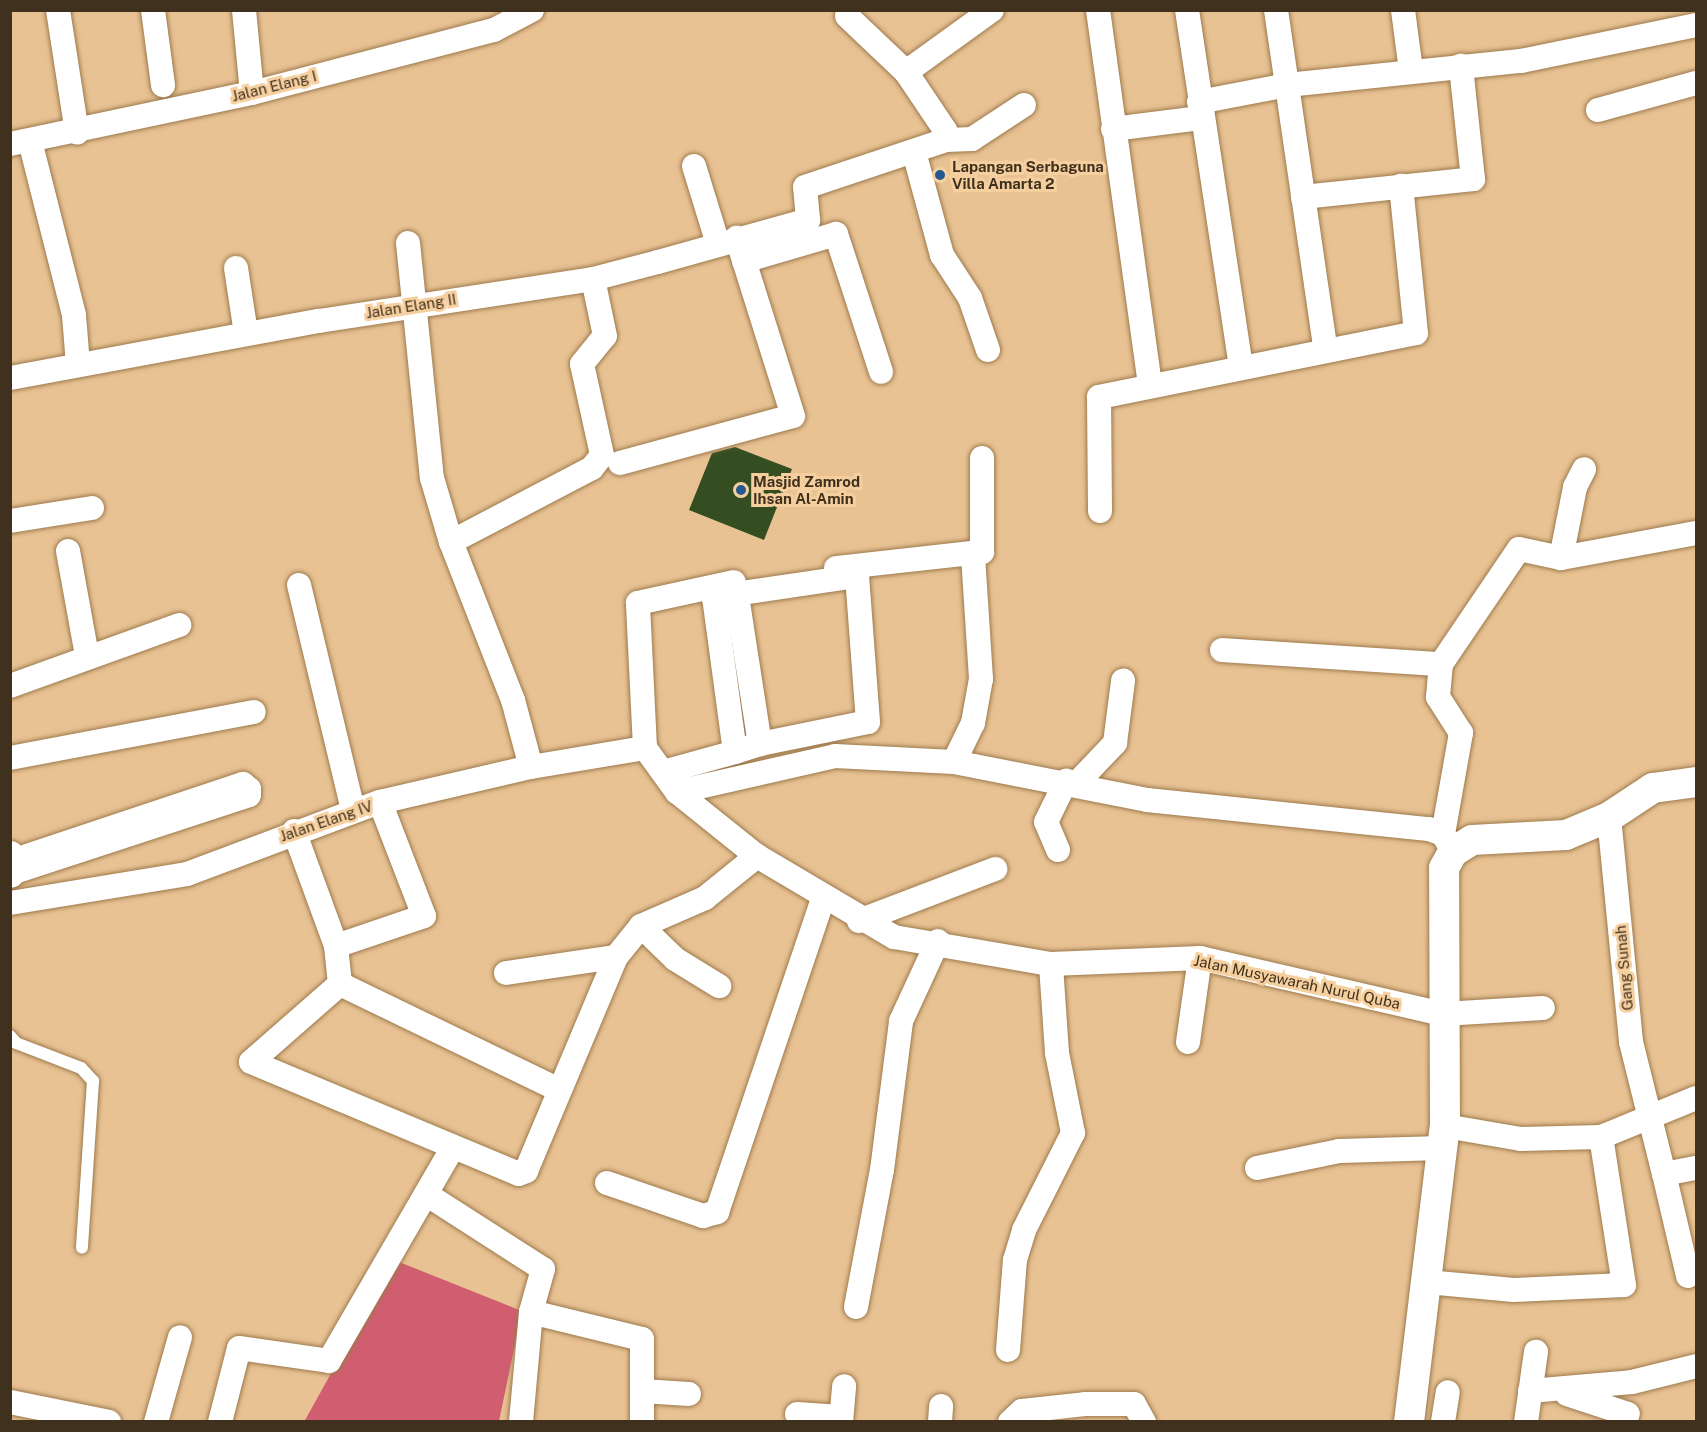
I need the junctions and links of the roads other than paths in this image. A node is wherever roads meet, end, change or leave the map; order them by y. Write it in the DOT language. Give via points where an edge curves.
graph roads {
  1 [pos="58,10"];
  2 [pos="153,10"];
  3 [pos="244,10"];
  4 [pos="532,10"];
  5 [pos="992,10"];
  6 [pos="1098,10"];
  7 [pos="1187,10"];
  8 [pos="1276,10"];
  9 [pos="1403,10"];
  10 [pos="847,16"];
  11 [pos="1696,25"];
  12 [pos="1461,66"];
  13 [pos="1411,71"];
  14 [pos="906,72"];
  15 [pos="1696,83"];
  16 [pos="163,85"];
  17 [pos="1287,86"];
  18 [pos="252,93"];
  19 [pos="1024,105"];
  20 [pos="1199,110"];
  21 [pos="1598,110"];
  22 [pos="1113,129"];
  23 [pos="76,133"];
  24 [pos="946,140"];
  25 [pos="20,142"];
  26 [pos="914,152"];
  27 [pos="694,166"];
  28 [pos="1401,186"];
  29 [pos="1303,197"];
  30 [pos="408,243"];
  31 [pos="733,248"];
  32 [pos="236,268"];
  33 [pos="593,279"];
  34 [pos="483,282"];
  35 [pos="416,299"];
  36 [pos="246,333"];
  37 [pos="1324,348"];
  38 [pos="988,350"];
  39 [pos="78,365"];
  40 [pos="1241,365"];
  41 [pos="881,372"];
  42 [pos="10,378"];
  43 [pos="1150,385"];
  44 [pos="982,458"];
  45 [pos="620,463"];
  46 [pos="1584,470"];
  47 [pos="92,508"];
  48 [pos="1100,511"];
  49 [pos="10,521"];
  50 [pos="1696,533"];
  51 [pos="451,542"];
  52 [pos="68,551"];
  53 [pos="973,554"];
  54 [pos="1561,558"];
  55 [pos="299,585"];
  56 [pos="737,596"];
  57 [pos="179,625"];
  58 [pos="1222,650"];
  59 [pos="87,656"];
  60 [pos="1441,664"];
  61 [pos="1123,681"];
  62 [pos="11,684"];
  63 [pos="254,712"];
  64 [pos="760,744"];
  65 [pos="645,748"];
  66 [pos="735,752"];
  67 [pos="10,758"];
  68 [pos="954,762"];
  69 [pos="531,767"];
  70 [pos="663,772"];
  71 [pos="1071,782"];
  72 [pos="1696,782"];
  73 [pos="677,792"];
  74 [pos="380,802"];
  75 [pos="353,810"];
  76 [pos="1609,817"];
  77 [pos="294,831"];
  78 [pos="1448,843"];
  79 [pos="1058,850"];
  80 [pos="10,856"];
  81 [pos="757,856"];
  82 [pos="11,861"];
  83 [pos="995,869"];
  84 [pos="11,873"];
  85 [pos="823,898"];
  86 [pos="10,903"];
  87 [pos="859,921"];
  88 [pos="641,926"];
  89 [pos="938,941"];
  90 [pos="336,946"];
  91 [pos="616,957"];
  92 [pos="1200,958"];
  93 [pos="1051,964"];
  94 [pos="507,973"];
  95 [pos="340,984"];
  96 [pos="719,986"];
  97 [pos="1543,1008"];
  98 [pos="1443,1014"];
  99 [pos="10,1036"];
  100 [pos="1188,1042"];
  101 [pos="559,1090"];
  102 [pos="1696,1098"];
  103 [pos="1651,1117"];
  104 [pos="1443,1137"];
  105 [pos="1601,1137"];
  106 [pos="453,1147"];
  107 [pos="1257,1168"];
  108 [pos="1696,1168"];
  109 [pos="1664,1174"];
  110 [pos="607,1183"];
  111 [pos="426,1194"];
  112 [pos="82,1248"];
  113 [pos="1688,1276"];
  114 [pos="1427,1282"];
  115 [pos="856,1307"];
  116 [pos="531,1312"];
  117 [pos="180,1337"];
  118 [pos="1008,1350"];
  119 [pos="1536,1352"];
  120 [pos="1696,1366"];
  121 [pos="1632,1382"];
  122 [pos="844,1386"];
  123 [pos="642,1391"];
  124 [pos="1530,1391"];
  125 [pos="1448,1392"];
  126 [pos="1562,1392"];
  127 [pos="689,1394"];
  128 [pos="10,1402"];
  129 [pos="797,1414"];
  130 [pos="1627,1418"];
  131 [pos="841,1419"];
  132 [pos="1144,1421"];
  133 [pos="109,1422"];
  134 [pos="156,1422"];
  135 [pos="220,1422"];
  136 [pos="521,1422"];
  137 [pos="642,1422"];
  138 [pos="1010,1422"];
  139 [pos="1409,1422"];
  140 [pos="1443,1422"];
  141 [pos="1526,1422"];
  1 -- 23 [label="street"];
  2 -- 16 [label="street"];
  3 -- 18 [label="street"];
  4 -- 18 [label="street, Jalan Elang I" via="494,30"];
  5 -- 14 [label="street"];
  6 -- 22 [label="street"];
  7 -- 20 [label="street"];
  8 -- 17 [label="street"];
  9 -- 13 [label="street"];
  10 -- 14 [label="street"];
  11 -- 12 [label="street" via="1521,61"];
  12 -- 13 [label="street"];
  12 -- 28 [label="street" via="1475,177"];
  13 -- 17 [label="street"];
  14 -- 24 [label="street" via="945,130"];
  15 -- 21 [label="street"];
  17 -- 20 [label="street"];
  17 -- 29 [label="street"];
  18 -- 23 [label="street, Jalan Elang I"];
  19 -- 24 [label="street" via="972,140"];
  20 -- 22 [label="street"];
  20 -- 40 [label="street"];
  22 -- 43 [label="street"];
  23 -- 25 [label="street, Jalan Elang I"];
  24 -- 26 [label="street"];
  25 -- 39 [label="street" via="74,315"];
  26 -- 31 [label="street, Jalan Elang II" via="805,187 808,220"];
  26 -- 38 [label="street" via="942,255 970,298"];
  27 -- 31 [label="street"];
  28 -- 29 [label="street"];
  28 -- 37 [label="street" via="1416,333"];
  29 -- 37 [label="street"];
  30 -- 35 [label="street"];
  31 -- 33 [label="street, Jalan Elang II"];
  31 -- 41 [label="street" via="836,234"];
  31 -- 45 [label="street" via="794,416"];
  32 -- 36 [label="street"];
  33 -- 35 [label="street, Jalan Elang II"];
  33 -- 51 [label="street" via="605,336 582,364 602,455 592,468"];
  34 -- 35 [label="street"];
  35 -- 36 [label="street, Jalan Elang II"];
  35 -- 51 [label="street" via="427,450"];
  36 -- 39 [label="street, Jalan Elang II"];
  37 -- 40 [label="street"];
  39 -- 42 [label="street, Jalan Elang II"];
  40 -- 43 [label="street"];
  43 -- 48 [label="street" via="1100,397"];
  44 -- 53 [label="street" via="983,544 982,552"];
  46 -- 54 [label="street" via="1575,487"];
  47 -- 49 [label="street"];
  50 -- 54 [label="street"];
  51 -- 69 [label="street" via="494,645"];
  52 -- 59 [label="street"];
  53 -- 65 [label="street" via="915,556 694,587 638,603"];
  53 -- 68 [label="street" via="981,679 973,723"];
  54 -- 60 [label="street" via="1519,549"];
  55 -- 75 [label="street"];
  56 -- 64 [label="street"];
  56 -- 64 [label="street" via="857,576 868,722"];
  56 -- 66 [label="street" via="714,597"];
  57 -- 59 [label="street"];
  58 -- 60 [label="street"];
  59 -- 62 [label="street"];
  60 -- 78 [label="street" via="1438,697 1461,733"];
  61 -- 71 [label="street" via="1115,743"];
  63 -- 67 [label="street"];
  64 -- 66 [label="street"];
  65 -- 69 [label="street, Jalan Elang IV"];
  65 -- 70 [label="street, Jalan Musyawarah Nurul Quba"];
  66 -- 70 [label="street"];
  68 -- 71 [label="street"];
  68 -- 73 [label="street" via="835,756"];
  69 -- 74 [label="street, Jalan Elang IV"];
  70 -- 73 [label="street, Jalan Musyawarah Nurul Quba"];
  71 -- 78 [label="street" via="1147,800"];
  71 -- 79 [label="street" via="1046,822"];
  72 -- 76 [label="street" via="1653,788"];
  73 -- 81 [label="street, Jalan Musyawarah Nurul Quba"];
  74 -- 75 [label="street, Jalan Elang IV"];
  74 -- 90 [label="street" via="424,916"];
  75 -- 77 [label="street, Jalan Elang IV"];
  76 -- 78 [label="street" via="1566,835"];
  76 -- 103 [label="street, Gang Sunah" via="1631,1042"];
  77 -- 86 [label="street, Jalan Elang IV" via="188,874"];
  77 -- 90 [label="street"];
  78 -- 98 [label="street" via="1444,868"];
  80 -- 82 [label="street"];
  81 -- 85 [label="street, Jalan Musyawarah Nurul Quba"];
  81 -- 88 [label="street" via="705,898"];
  82 -- 84 [label="street"];
  82 -- 84 [label="street" via="243,784 249,789 249,795"];
  83 -- 87 [label="street"];
  85 -- 87 [label="street, Jalan Musyawarah Nurul Quba"];
  85 -- 110 [label="street" via="717,1212 703,1216"];
  87 -- 89 [label="street, Jalan Musyawarah Nurul Quba" via="906,940"];
  88 -- 91 [label="street"];
  88 -- 96 [label="street" via="675,958"];
  89 -- 93 [label="street, Jalan Musyawarah Nurul Quba"];
  89 -- 115 [label="street" via="901,1021 896,1086"];
  90 -- 95 [label="street"];
  91 -- 94 [label="street"];
  91 -- 101 [label="street"];
  92 -- 93 [label="street, Jalan Musyawarah Nurul Quba"];
  92 -- 98 [label="street, Jalan Musyawarah Nurul Quba"];
  92 -- 100 [label="street"];
  93 -- 118 [label="street" via="1058,1053 1073,1133 1024,1230 1015,1260"];
  95 -- 101 [label="street"];
  95 -- 106 [label="street" via="251,1062"];
  97 -- 98 [label="street, Jalan Musyawarah Nurul Quba"];
  98 -- 104 [label="street"];
  99 -- 112 [label="lane" via="16,1043 81,1068 93,1081"];
  101 -- 106 [label="street" via="526,1171 519,1174"];
  102 -- 103 [label="street"];
  103 -- 105 [label="street"];
  103 -- 109 [label="street, Gang Sunah"];
  104 -- 105 [label="street"];
  104 -- 107 [label="street" via="1339,1151"];
  104 -- 114 [label="street"];
  105 -- 114 [label="street" via="1624,1285 1514,1290"];
  106 -- 111 [label="street"];
  108 -- 109 [label="street"];
  109 -- 113 [label="street, Gang Sunah"];
  111 -- 116 [label="street" via="543,1269"];
  111 -- 135 [label="street" via="329,1361 239,1348"];
  114 -- 139 [label="street"];
  116 -- 123 [label="street" via="642,1339"];
  116 -- 136 [label="street"];
  117 -- 134 [label="street"];
  119 -- 124 [label="street"];
  120 -- 121 [label="street"];
  121 -- 126 [label="street"];
  121 -- 130 [label="street"];
  122 -- 131 [label="street"];
  123 -- 127 [label="street"];
  123 -- 137 [label="street"];
  124 -- 126 [label="street"];
  124 -- 141 [label="street"];
  125 -- 140 [label="street"];
  126 -- 130 [label="street"];
  128 -- 133 [label="street"];
  129 -- 131 [label="street"];
  132 -- 138 [label="street" via="1134,1404 1085,1404 1022,1411"];
}
